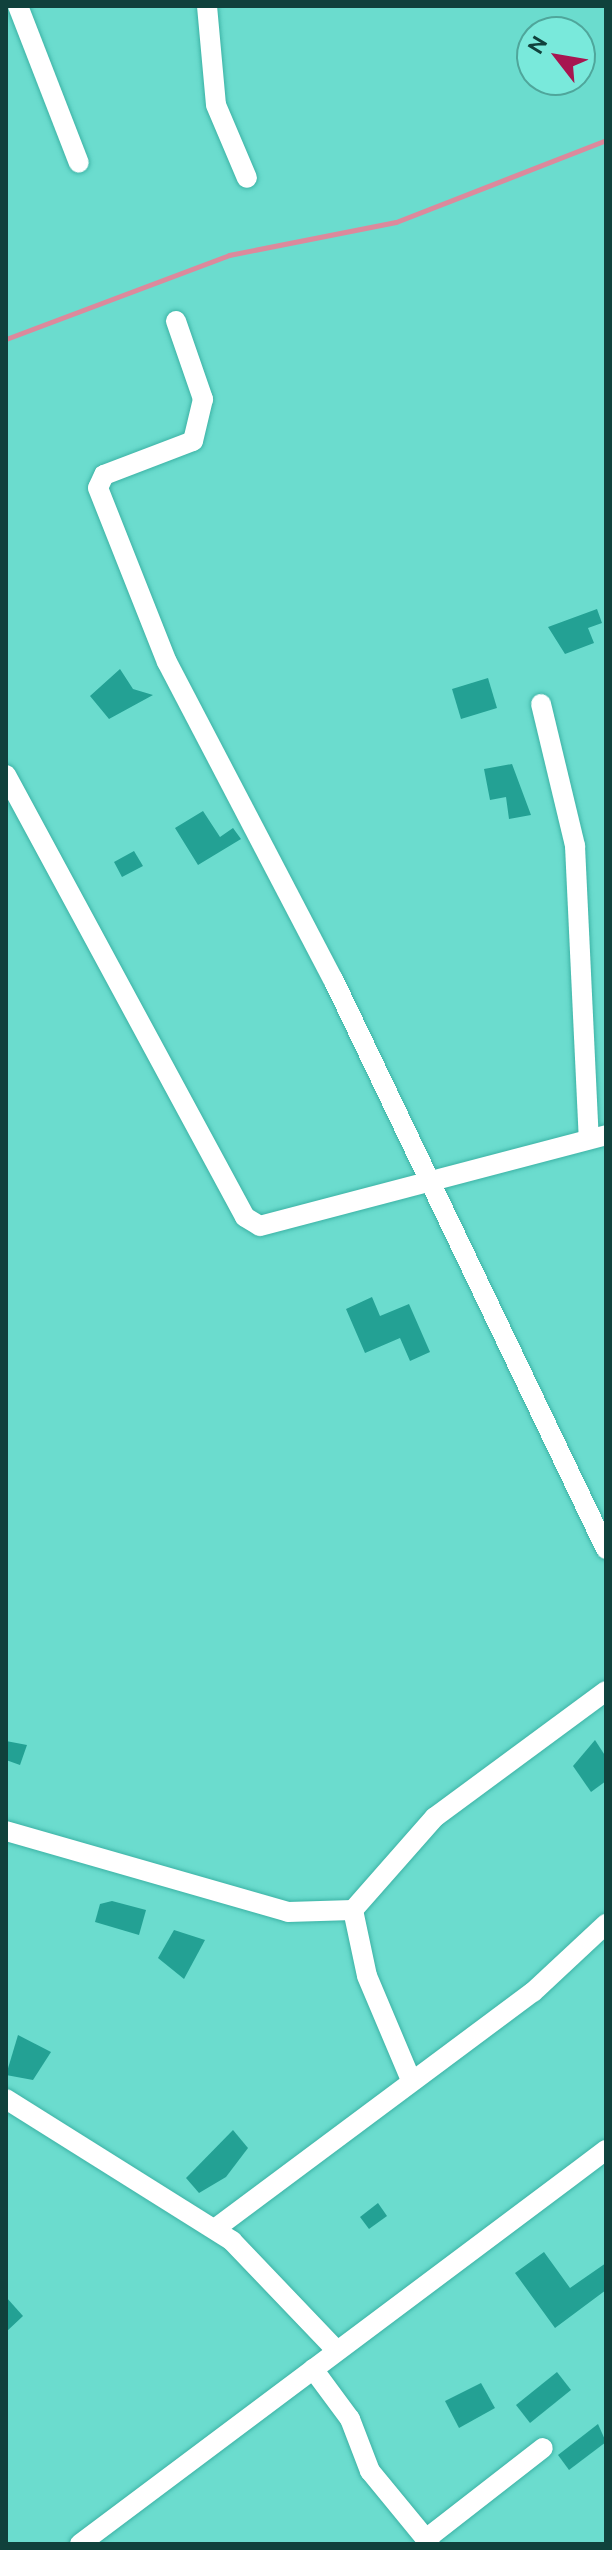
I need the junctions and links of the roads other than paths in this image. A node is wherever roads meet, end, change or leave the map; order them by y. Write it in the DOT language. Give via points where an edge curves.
graph roads {
  1 [pos="18,6"];
  2 [pos="207,6"];
  3 [pos="79,163"];
  4 [pos="247,178"];
  5 [pos="176,321"];
  6 [pos="541,704"];
  7 [pos="6,775"];
  8 [pos="598,1136"];
  9 [pos="429,1180"];
  10 [pos="606,1549"];
  11 [pos="606,1691"];
  12 [pos="6,1831"];
  13 [pos="353,1910"];
  14 [pos="606,1924"];
  15 [pos="411,2080"];
  16 [pos="6,2099"];
  17 [pos="606,2150"];
  18 [pos="216,2228"];
  19 [pos="337,2351"];
  20 [pos="313,2369"];
  21 [pos="543,2448"];
  22 [pos="428,2542"];
  23 [pos="80,2544"];
  1 -- 3 [label="street"];
  2 -- 4 [label="street" via="216,105"];
  5 -- 9 [label="street" via="203,399 193,441 104,475 98,488 167,662"];
  6 -- 8 [label="street" via="575,846"];
  7 -- 9 [label="street" via="245,1217 275,1226"];
  8 -- 9 [label="street"];
  9 -- 10 [label="street"];
  11 -- 13 [label="street" via="435,1817"];
  12 -- 13 [label="street" via="257,1905"];
  13 -- 15 [label="street" via="367,1976"];
  14 -- 15 [label="street" via="533,1992"];
  15 -- 18 [label="street"];
  16 -- 18 [label="street"];
  17 -- 19 [label="street"];
  18 -- 19 [label="street"];
  19 -- 20 [label="street"];
  20 -- 22 [label="street" via="350,2419 370,2471"];
  20 -- 23 [label="street"];
  21 -- 22 [label="street"];
}
